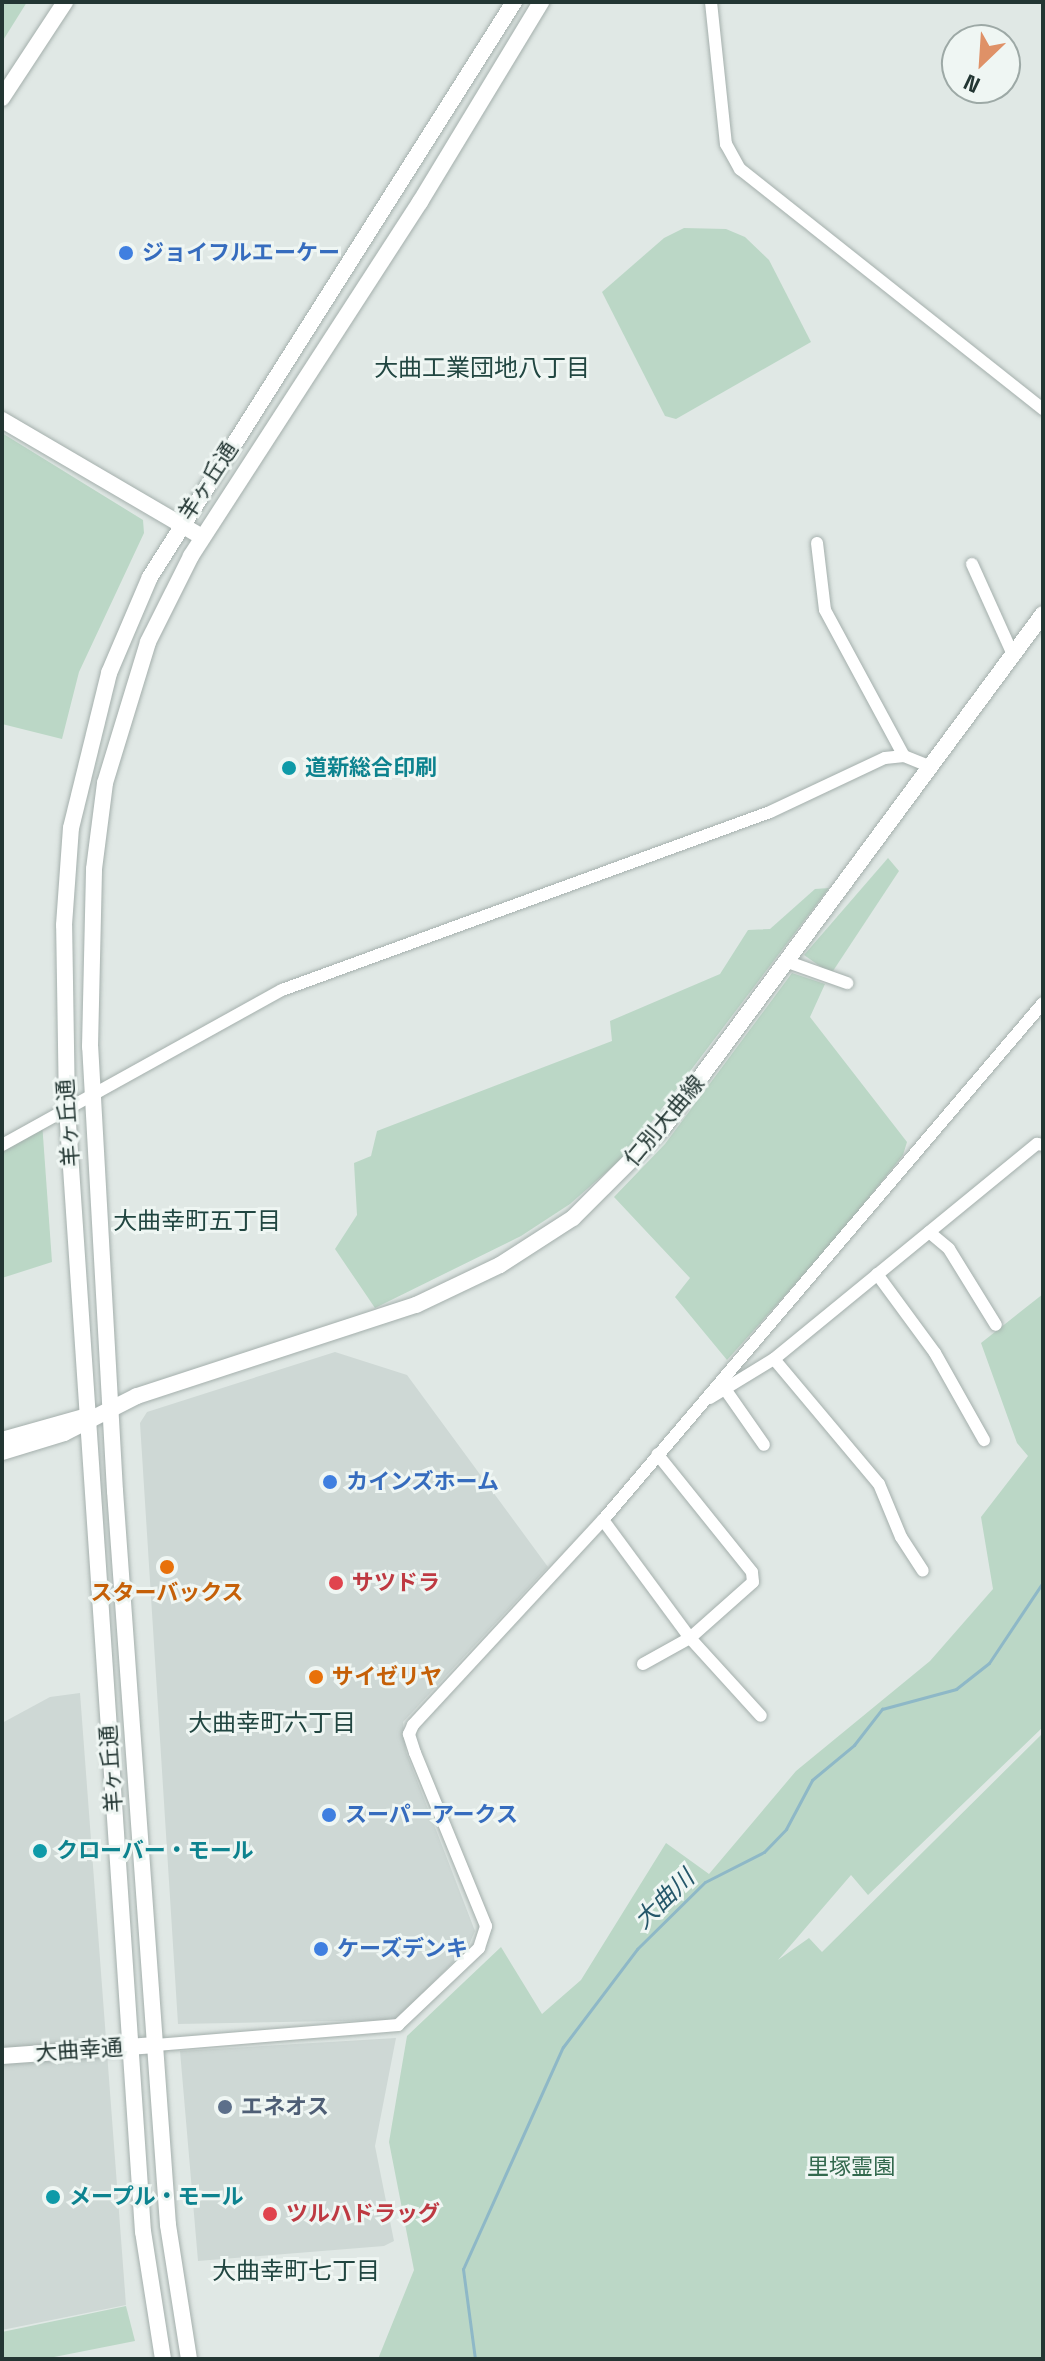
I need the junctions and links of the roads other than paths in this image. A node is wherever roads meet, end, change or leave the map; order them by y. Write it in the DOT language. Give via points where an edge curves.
graph roads {
  1 [pos="65,2"];
  2 [pos="514,2"];
  3 [pos="541,2"];
  4 [pos="711,2"];
  5 [pos="2,98"];
  6 [pos="1043,409"];
  7 [pos="2,420"];
  8 [pos="180,524"];
  9 [pos="202,537"];
  10 [pos="817,543"];
  11 [pos="972,564"];
  12 [pos="1043,614"];
  13 [pos="1013,655"];
  14 [pos="904,756"];
  15 [pos="931,767"];
  16 [pos="788,962"];
  17 [pos="847,983"];
  18 [pos="1043,1003"];
  19 [pos="93,1096"];
  20 [pos="67,1109"];
  21 [pos="2,1145"];
  22 [pos="1043,1145"];
  23 [pos="929,1232"];
  24 [pos="958,1265"];
  25 [pos="877,1274"];
  26 [pos="947,1274"];
  27 [pos="996,1325"];
  28 [pos="774,1359"];
  29 [pos="725,1389"];
  30 [pos="700,1403"];
  31 [pos="112,1407"];
  32 [pos="89,1416"];
  33 [pos="2,1440"];
  34 [pos="984,1440"];
  35 [pos="764,1445"];
  36 [pos="2,1452"];
  37 [pos="657,1454"];
  38 [pos="603,1520"];
  39 [pos="923,1571"];
  40 [pos="690,1638"];
  41 [pos="643,1664"];
  42 [pos="761,1716"];
  43 [pos="156,2045"];
  44 [pos="131,2046"];
  45 [pos="2,2056"];
  46 [pos="163,2359"];
  47 [pos="189,2359"];
  1 -- 5 [label="main road"];
  2 -- 8 [label="main road, 羊ヶ丘通"];
  3 -- 9 [label="main road, 羊ヶ丘通" via="420,202"];
  4 -- 6 [label="street" via="726,144 740,169"];
  7 -- 8 [label="main road"];
  8 -- 9 [label="main road"];
  8 -- 20 [label="main road, 羊ヶ丘通" via="150,577 109,673 71,828 64,925"];
  9 -- 19 [label="main road, 羊ヶ丘通" via="148,642 105,783 91,925"];
  10 -- 14 [label="street" via="825,610"];
  11 -- 13 [label="street"];
  12 -- 13 [label="main road, 仁別大曲線"];
  13 -- 15 [label="main road, 仁別大曲線"];
  14 -- 15 [label="street"];
  14 -- 19 [label="street" via="885,758 770,812 282,990"];
  15 -- 16 [label="main road, 仁別大曲線"];
  16 -- 17 [label="street"];
  16 -- 31 [label="main road, 仁別大曲線" via="663,1128 573,1218 500,1265 416,1305"];
  18 -- 30 [label="street"];
  19 -- 20 [label="street"];
  19 -- 31 [label="main road, 羊ヶ丘通"];
  20 -- 21 [label="street"];
  20 -- 32 [label="main road, 羊ヶ丘通"];
  22 -- 23 [label="street" via="1037,1144"];
  23 -- 24 [label="street"];
  23 -- 25 [label="street"];
  24 -- 26 [label="street"];
  24 -- 27 [label="street"];
  25 -- 28 [label="street"];
  25 -- 34 [label="street" via="935,1353"];
  28 -- 29 [label="street"];
  28 -- 39 [label="street" via="879,1484 901,1537"];
  29 -- 30 [label="street"];
  29 -- 35 [label="street"];
  30 -- 37 [label="street"];
  31 -- 32 [label="main road, 仁別大曲線"];
  31 -- 43 [label="main road, 羊ヶ丘通"];
  32 -- 33 [label="main road"];
  32 -- 36 [label="main road" via="64,1433"];
  32 -- 44 [label="main road, 羊ヶ丘通"];
  37 -- 38 [label="street"];
  37 -- 40 [label="street" via="752,1572 745,1594"];
  38 -- 40 [label="street"];
  38 -- 43 [label="street" via="409,1734 486,1926 479,1948 398,2025"];
  40 -- 41 [label="street"];
  40 -- 42 [label="street"];
  43 -- 44 [label="main road, 大曲幸通"];
  43 -- 47 [label="main road, 羊ヶ丘通" via="168,2225"];
  44 -- 45 [label="main road, 大曲幸通"];
  44 -- 46 [label="main road, 羊ヶ丘通" via="143,2232"];
}
